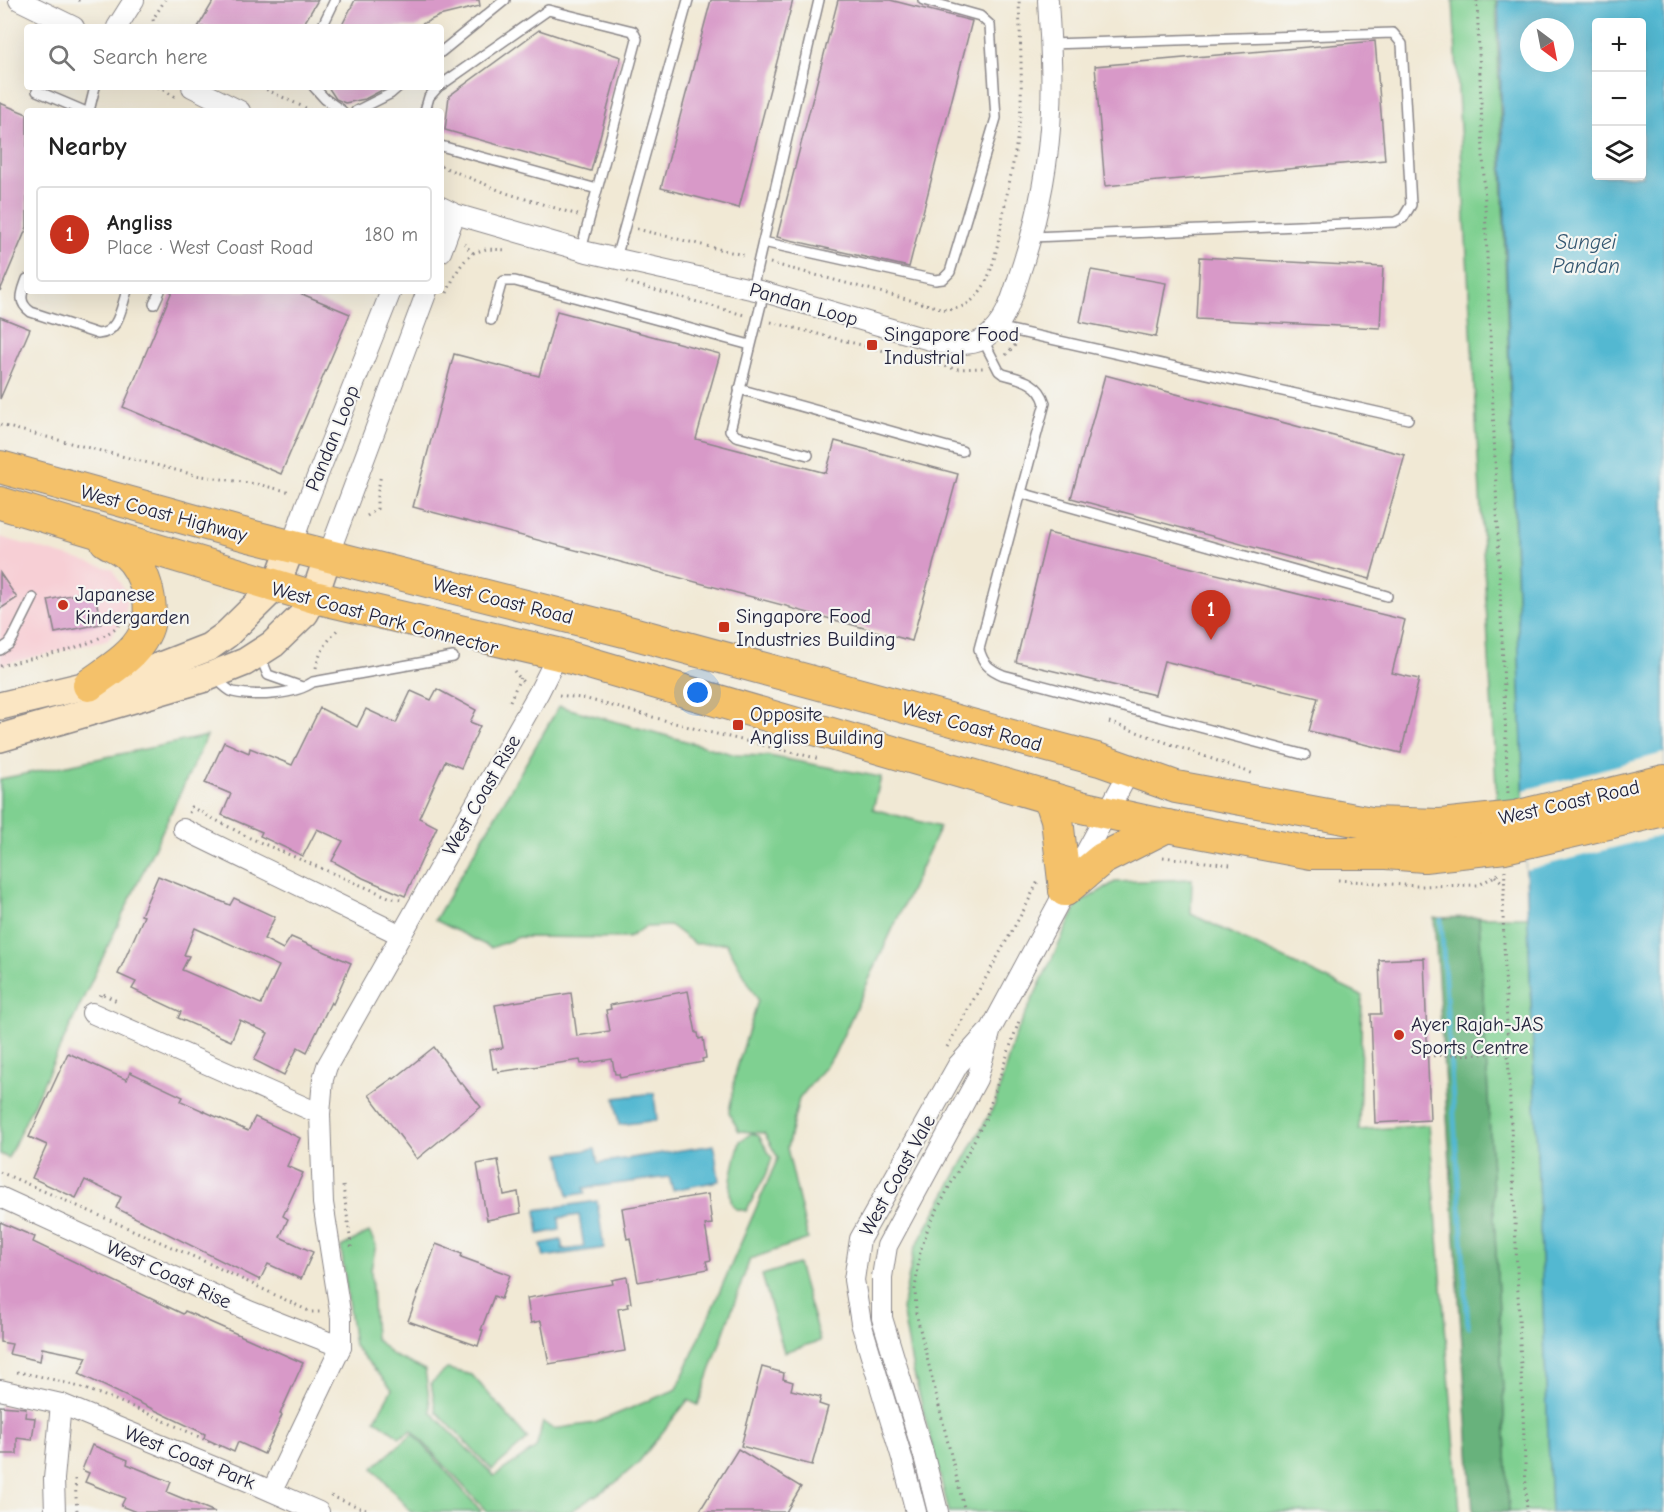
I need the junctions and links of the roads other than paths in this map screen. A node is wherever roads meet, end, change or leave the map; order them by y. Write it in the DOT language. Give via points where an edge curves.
graph roads {
  1 [pos="19,0"];
  2 [pos="134,0"];
  3 [pos="336,0"];
  4 [pos="505,0"];
  5 [pos="688,0"];
  6 [pos="819,0"];
  7 [pos="923,0"];
  8 [pos="1048,0"];
  9 [pos="68,24"];
  10 [pos="119,24"];
  11 [pos="324,24"];
  12 [pos="1050,44"];
  13 [pos="444,50"];
  14 [pos="444,83"];
  15 [pos="94,90"];
  16 [pos="198,90"];
  17 [pos="317,90"];
  18 [pos="395,90"];
  19 [pos="436,90"];
  20 [pos="37,91"];
  21 [pos="77,108"];
  22 [pos="90,108"];
  23 [pos="231,108"];
  24 [pos="338,108"];
  25 [pos="362,108"];
  26 [pos="426,108"];
  27 [pos="444,147"];
  28 [pos="597,189"];
  29 [pos="448,211"];
  30 [pos="444,234"];
  31 [pos="1032,237"];
  32 [pos="763,242"];
  33 [pos="580,250"];
  34 [pos="616,258"];
  35 [pos="24,286"];
  36 [pos="758,291"];
  37 [pos="126,294"];
  38 [pos="159,294"];
  39 [pos="390,294"];
  40 [pos="426,294"];
  41 [pos="154,304"];
  42 [pos="491,320"];
  43 [pos="990,333"];
  44 [pos="750,345"];
  45 [pos="739,389"];
  46 [pos="1408,420"];
  47 [pos="962,451"];
  48 [pos="808,454"];
  49 [pos="0,467"];
  50 [pos="1021,493"];
  51 [pos="0,503"];
  52 [pos="80,527"];
  53 [pos="291,547"];
  54 [pos="328,556"];
  55 [pos="276,586"];
  56 [pos="1387,596"];
  57 [pos="33,598"];
  58 [pos="310,605"];
  59 [pos="0,650"];
  60 [pos="264,650"];
  61 [pos="558,654"];
  62 [pos="453,657"];
  63 [pos="213,675"];
  64 [pos="89,685"];
  65 [pos="305,688"];
  66 [pos="0,706"];
  67 [pos="0,738"];
  68 [pos="1305,755"];
  69 [pos="1130,770"];
  70 [pos="1664,780"];
  71 [pos="1050,798"];
  72 [pos="1664,810"];
  73 [pos="1107,813"];
  74 [pos="1167,826"];
  75 [pos="183,828"];
  76 [pos="1508,838"];
  77 [pos="1052,883"];
  78 [pos="396,932"];
  79 [pos="92,1013"];
  80 [pos="991,1029"];
  81 [pos="320,1114"];
  82 [pos="0,1197"];
  83 [pos="334,1344"];
  84 [pos="0,1390"];
  85 [pos="61,1404"];
  86 [pos="272,1491"];
  87 [pos="54,1512"];
  88 [pos="318,1512"];
  89 [pos="916,1512"];
  90 [pos="938,1512"];
  1 -- 9 [label="street"];
  2 -- 10 [label="street"];
  3 -- 11 [label="lane"];
  4 -- 13 [label="lane"];
  5 -- 34 [label="lane"];
  6 -- 32 [label="lane"];
  7 -- 32 [label="lane" via="980,16 990,25 996,118 950,272 935,280"];
  8 -- 12 [label="street"];
  12 -- 31 [label="street" via="1052,110 1044,184"];
  12 -- 31 [label="lane" via="1393,33 1402,44 1411,205 1403,218 1395,222"];
  14 -- 28 [label="lane" via="548,10 633,31 637,39"];
  15 -- 22 [label="lane"];
  16 -- 23 [label="street"];
  17 -- 24 [label="lane"];
  18 -- 25 [label="lane"];
  19 -- 26 [label="lane"];
  20 -- 21 [label="lane"];
  27 -- 28 [label="lane"];
  28 -- 33 [label="lane"];
  29 -- 30 [label="street, Pandan Loop"];
  29 -- 33 [label="street, Pandan Loop"];
  31 -- 43 [label="street" via="1010,305"];
  32 -- 36 [label="lane"];
  33 -- 34 [label="street, Pandan Loop"];
  34 -- 36 [label="street, Pandan Loop"];
  35 -- 37 [label="lane" via="24,308 98,334 105,334 115,324"];
  36 -- 43 [label="street, Pandan Loop" via="940,343 969,344"];
  36 -- 44 [label="lane"];
  38 -- 41 [label="lane"];
  39 -- 53 [label="street, Pandan Loop"];
  40 -- 54 [label="street, Pandan Loop"];
  42 -- 44 [label="lane" via="501,284 509,280"];
  43 -- 46 [label="lane"];
  43 -- 50 [label="lane" via="999,370 1031,383 1045,403"];
  44 -- 45 [label="lane"];
  45 -- 47 [label="lane"];
  45 -- 48 [label="lane" via="730,425 732,434"];
  49 -- 53 [label="main road, West Coast Highway"];
  50 -- 56 [label="lane"];
  50 -- 68 [label="lane" via="979,649 988,667 1003,675"];
  51 -- 52 [label="main road, West Coast Highway"];
  52 -- 55 [label="main road, West Coast Highway"];
  52 -- 64 [label="main road" via="125,551 138,566 149,610 140,618 144,635 133,650"];
  53 -- 54 [label="main road, West Coast Highway"];
  53 -- 55 [label="street, Pandan Loop"];
  54 -- 58 [label="street"];
  54 -- 69 [label="main road, West Coast Road" via="632,633"];
  55 -- 58 [label="main road, West Coast Highway"];
  55 -- 64 [label="street" via="209,647 150,670"];
  57 -- 59 [label="lane" via="13,638"];
  58 -- 60 [label="street"];
  58 -- 61 [label="main road, West Coast Road"];
  60 -- 63 [label="street"];
  60 -- 65 [label="lane" via="263,663 268,675"];
  61 -- 71 [label="main road, West Coast Road"];
  61 -- 78 [label="street, West Coast Rise"];
  62 -- 65 [label="lane" via="313,682"];
  63 -- 65 [label="lane" via="231,692 271,695"];
  63 -- 67 [label="street"];
  64 -- 66 [label="street"];
  69 -- 73 [label="street, West Coast Vale"];
  69 -- 76 [label="main road, West Coast Road" via="1176,787 1371,823 1441,825"];
  70 -- 76 [label="main road, West Coast Road"];
  71 -- 73 [label="main road, West Coast Road"];
  71 -- 77 [label="main road" via="1057,819"];
  72 -- 76 [label="main road, West Coast Road"];
  73 -- 74 [label="main road, West Coast Road"];
  73 -- 77 [label="street, West Coast Vale"];
  74 -- 76 [label="main road, West Coast Road" via="1311,853 1424,856"];
  74 -- 77 [label="main road"];
  75 -- 78 [label="street"];
  77 -- 80 [label="street, West Coast Vale"];
  78 -- 81 [label="street, West Coast Rise" via="327,1066"];
  79 -- 81 [label="street"];
  80 -- 89 [label="street, West Coast Vale" via="958,1065 860,1239 854,1280 861,1323"];
  80 -- 90 [label="street, West Coast Vale" via="977,1079 887,1246 882,1277 882,1318"];
  81 -- 83 [label="street, West Coast Rise" via="323,1203 341,1318"];
  82 -- 83 [label="street, West Coast Rise" via="249,1311"];
  83 -- 86 [label="street, West Coast Rise"];
  84 -- 85 [label="street, West Coast Park"];
  85 -- 86 [label="street, West Coast Park"];
  85 -- 87 [label="street"];
  86 -- 88 [label="street, West Coast Park"];
}
